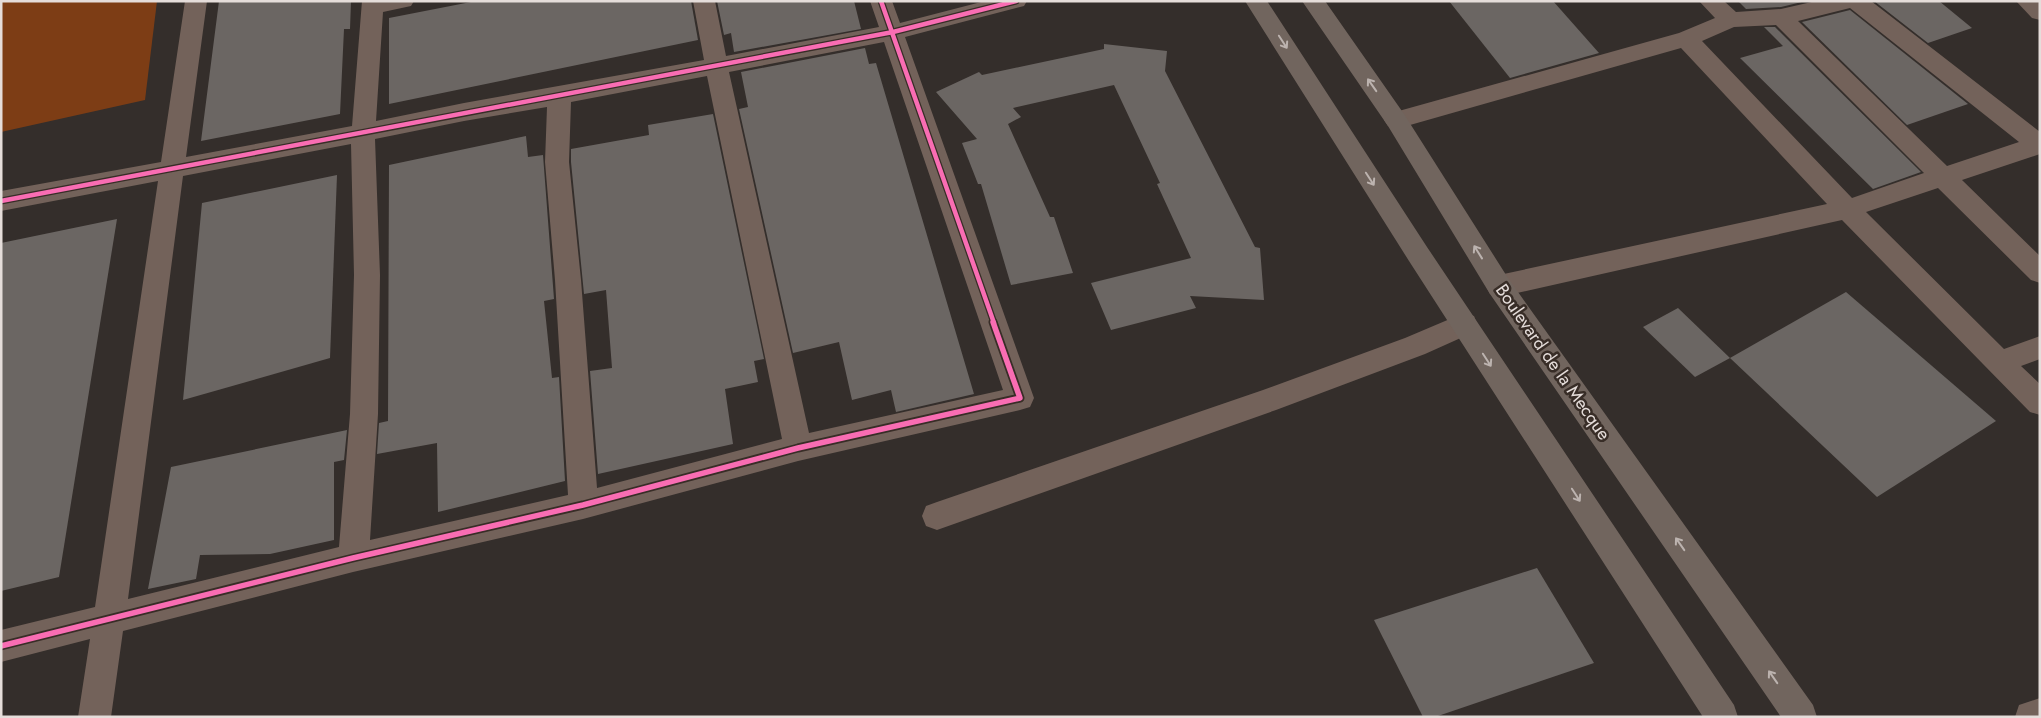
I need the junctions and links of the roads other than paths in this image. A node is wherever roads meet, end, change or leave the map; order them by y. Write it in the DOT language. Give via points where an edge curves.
graph roads {
  1 [pos="196,1"];
  2 [pos="403,1"];
  3 [pos="704,1"];
  4 [pos="881,1"];
  5 [pos="1016,1"];
  6 [pos="1256,1"];
  7 [pos="1314,1"];
  8 [pos="1710,1"];
  9 [pos="1849,1"];
  10 [pos="1856,1"];
  11 [pos="2027,1"];
  12 [pos="373,4"];
  13 [pos="2040,13"];
  14 [pos="1781,17"];
  15 [pos="1731,20"];
  16 [pos="893,32"];
  17 [pos="1686,39"];
  18 [pos="716,65"];
  19 [pos="558,96"];
  20 [pos="1396,120"];
  21 [pos="364,133"];
  22 [pos="2040,144"];
  23 [pos="170,169"];
  24 [pos="1944,177"];
  25 [pos="1,201"];
  26 [pos="1846,209"];
  27 [pos="2040,273"];
  28 [pos="1499,286"];
  29 [pos="1464,324"];
  30 [pos="2040,347"];
  31 [pos="2001,362"];
  32 [pos="2040,403"];
  33 [pos="798,448"];
  34 [pos="583,505"];
  35 [pos="937,516"];
  36 [pos="354,558"];
  37 [pos="110,619"];
  38 [pos="1,646"];
  39 [pos="2040,714"];
  40 [pos="1717,716"];
  41 [pos="94,717"];
  42 [pos="1801,717"];
  43 [pos="2031,717"];
  1 -- 23 [label="street"];
  2 -- 12 [label="street"];
  3 -- 18 [label="street"];
  4 -- 16 [label="street"];
  5 -- 16 [label="street"];
  6 -- 29 [label="main road, one-way"];
  20 -- 7 [label="main road, Boulevard de la Mecque, one-way"];
  8 -- 15 [label="street"];
  9 -- 14 [label="street"];
  10 -- 22 [label="street"];
  11 -- 13 [label="street"];
  12 -- 21 [label="street"];
  14 -- 15 [label="street"];
  14 -- 24 [label="street"];
  15 -- 17 [label="street"];
  16 -- 18 [label="street"];
  16 -- 33 [label="street" via="1020,398"];
  17 -- 20 [label="street"];
  17 -- 26 [label="street"];
  18 -- 19 [label="street"];
  18 -- 33 [label="street"];
  19 -- 21 [label="street"];
  19 -- 34 [label="street" via="557,162"];
  28 -- 20 [label="main road, Boulevard de la Mecque, one-way"];
  21 -- 23 [label="street"];
  21 -- 36 [label="street" via="367,266 364,404"];
  22 -- 24 [label="street"];
  23 -- 25 [label="street"];
  23 -- 37 [label="street"];
  24 -- 26 [label="street"];
  24 -- 27 [label="street"];
  26 -- 28 [label="street"];
  26 -- 31 [label="street"];
  42 -- 28 [label="main road, Boulevard de la Mecque, one-way"];
  29 -- 35 [label="street" via="1415,346 1266,401"];
  29 -- 40 [label="main road, one-way"];
  30 -- 31 [label="street"];
  31 -- 32 [label="street"];
  33 -- 34 [label="street"];
  34 -- 36 [label="street"];
  36 -- 37 [label="street"];
  37 -- 38 [label="street"];
  37 -- 41 [label="street"];
  39 -- 43 [label="street"];
}
